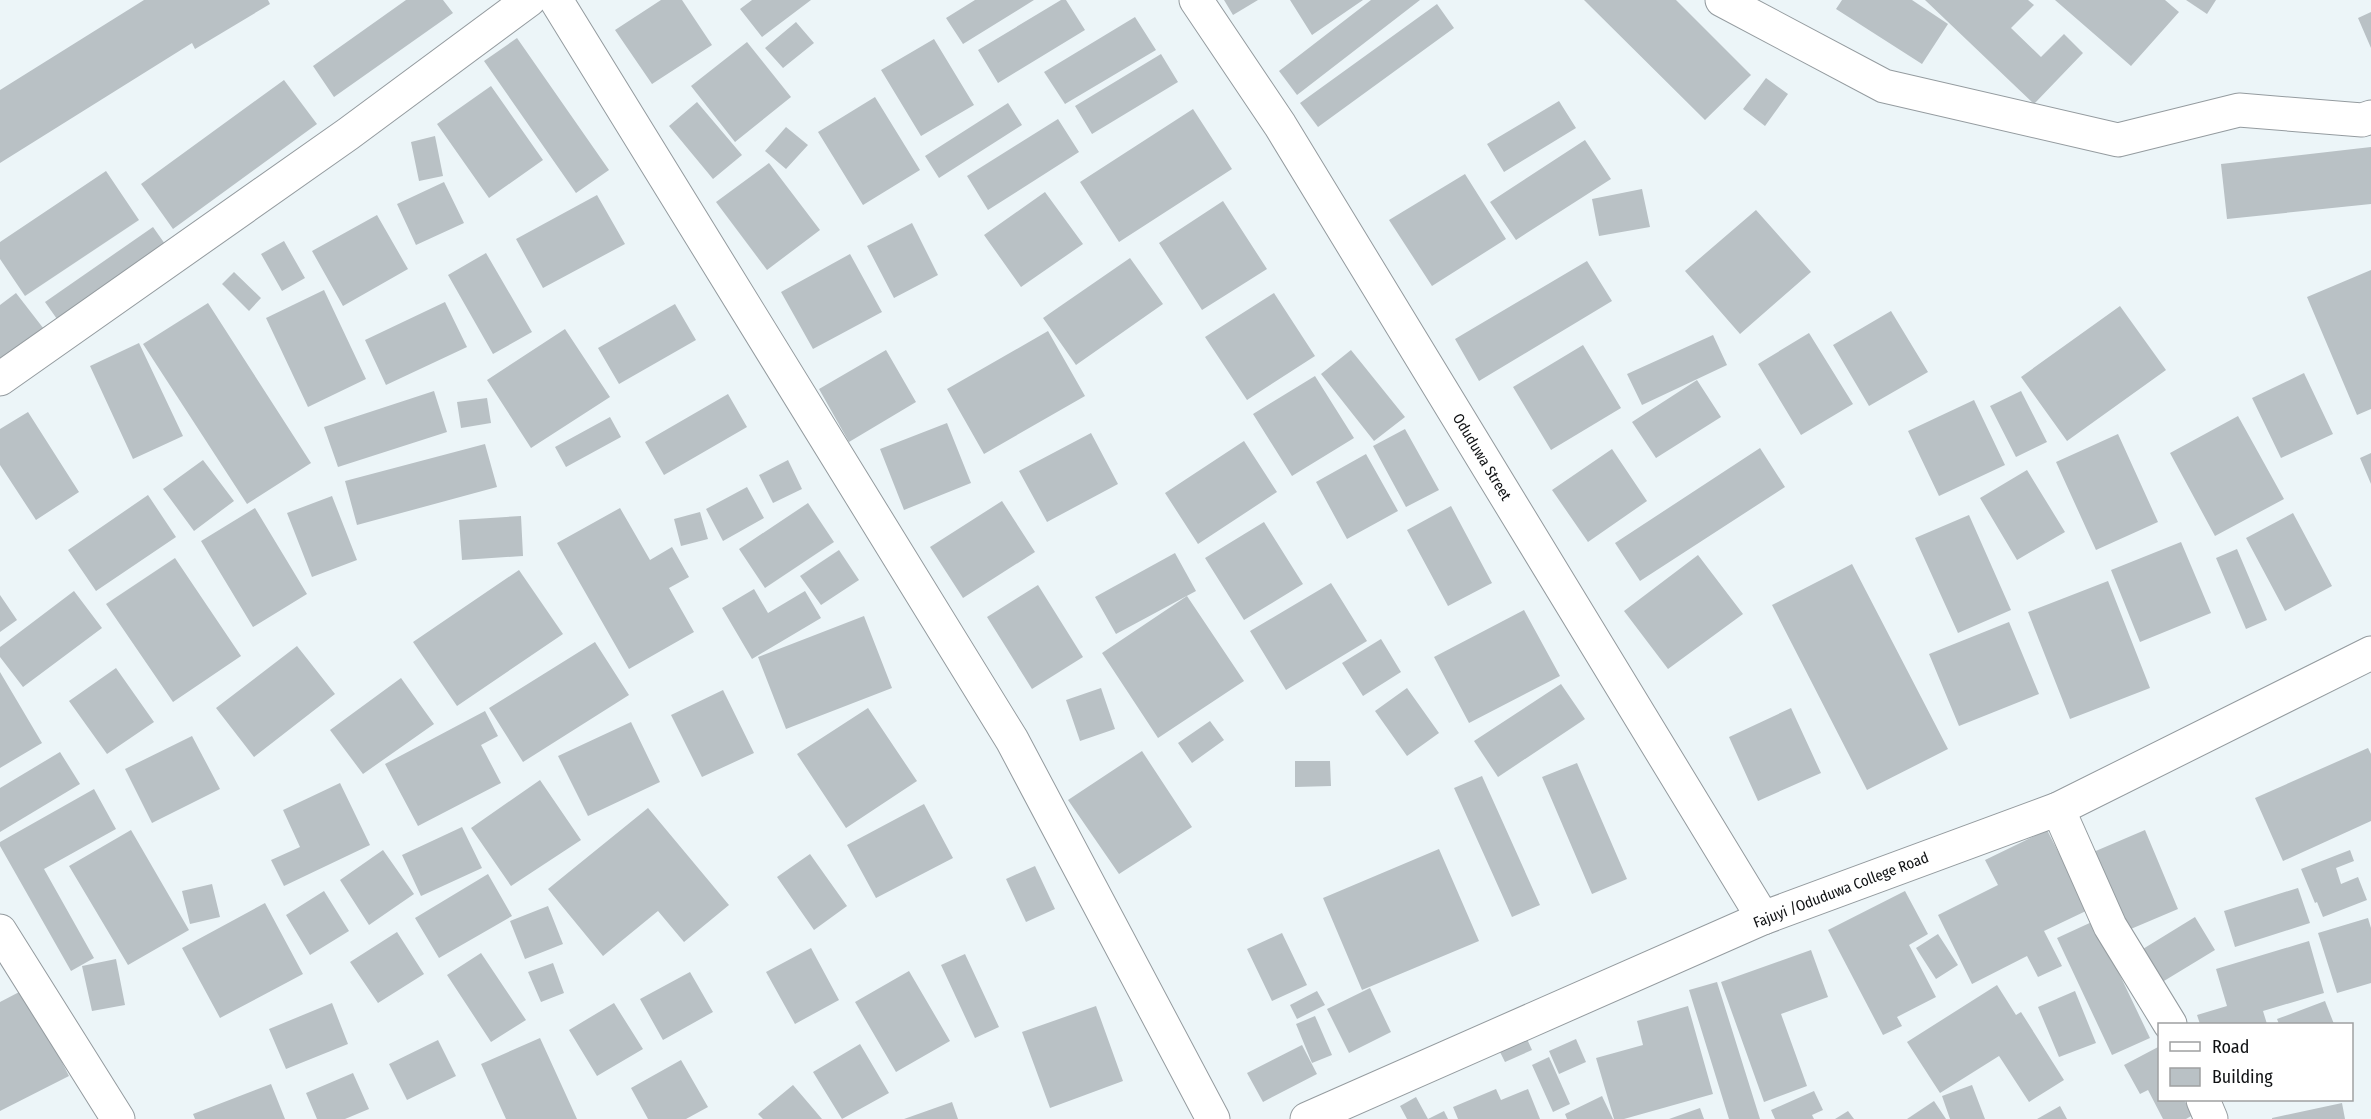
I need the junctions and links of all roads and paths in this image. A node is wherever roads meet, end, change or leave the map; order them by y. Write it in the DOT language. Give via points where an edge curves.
graph roads {
  1 [pos="529,0"];
  2 [pos="556,0"];
  3 [pos="1196,0"];
  4 [pos="1722,0"];
  5 [pos="2371,117"];
  6 [pos="0,379"];
  7 [pos="2371,653"];
  8 [pos="2058,809"];
  9 [pos="1762,918"];
  10 [pos="0,931"];
  11 [pos="2169,1023"];
  12 [pos="2203,1101"];
  13 [pos="118,1119"];
  14 [pos="1213,1119"];
  15 [pos="1307,1119"];
  16 [pos="2211,1119"];
  1 -- 6 [label="street" via="348,134"];
  2 -- 14 [label="street" via="1012,740"];
  3 -- 9 [label="street, Oduduwa Street" via="1280,125"];
  4 -- 5 [label="street" via="1884,86 2118,140 2239,110 2362,120"];
  7 -- 8 [label="street, Fajuyi /Oduduwa College Road"];
  8 -- 9 [label="street, Fajuyi /Oduduwa College Road"];
  8 -- 11 [label="street" via="2110,926"];
  9 -- 15 [label="street, Fajuyi /Oduduwa College Road"];
  10 -- 13 [label="street"];
  12 -- 16 [label="street"];
}
